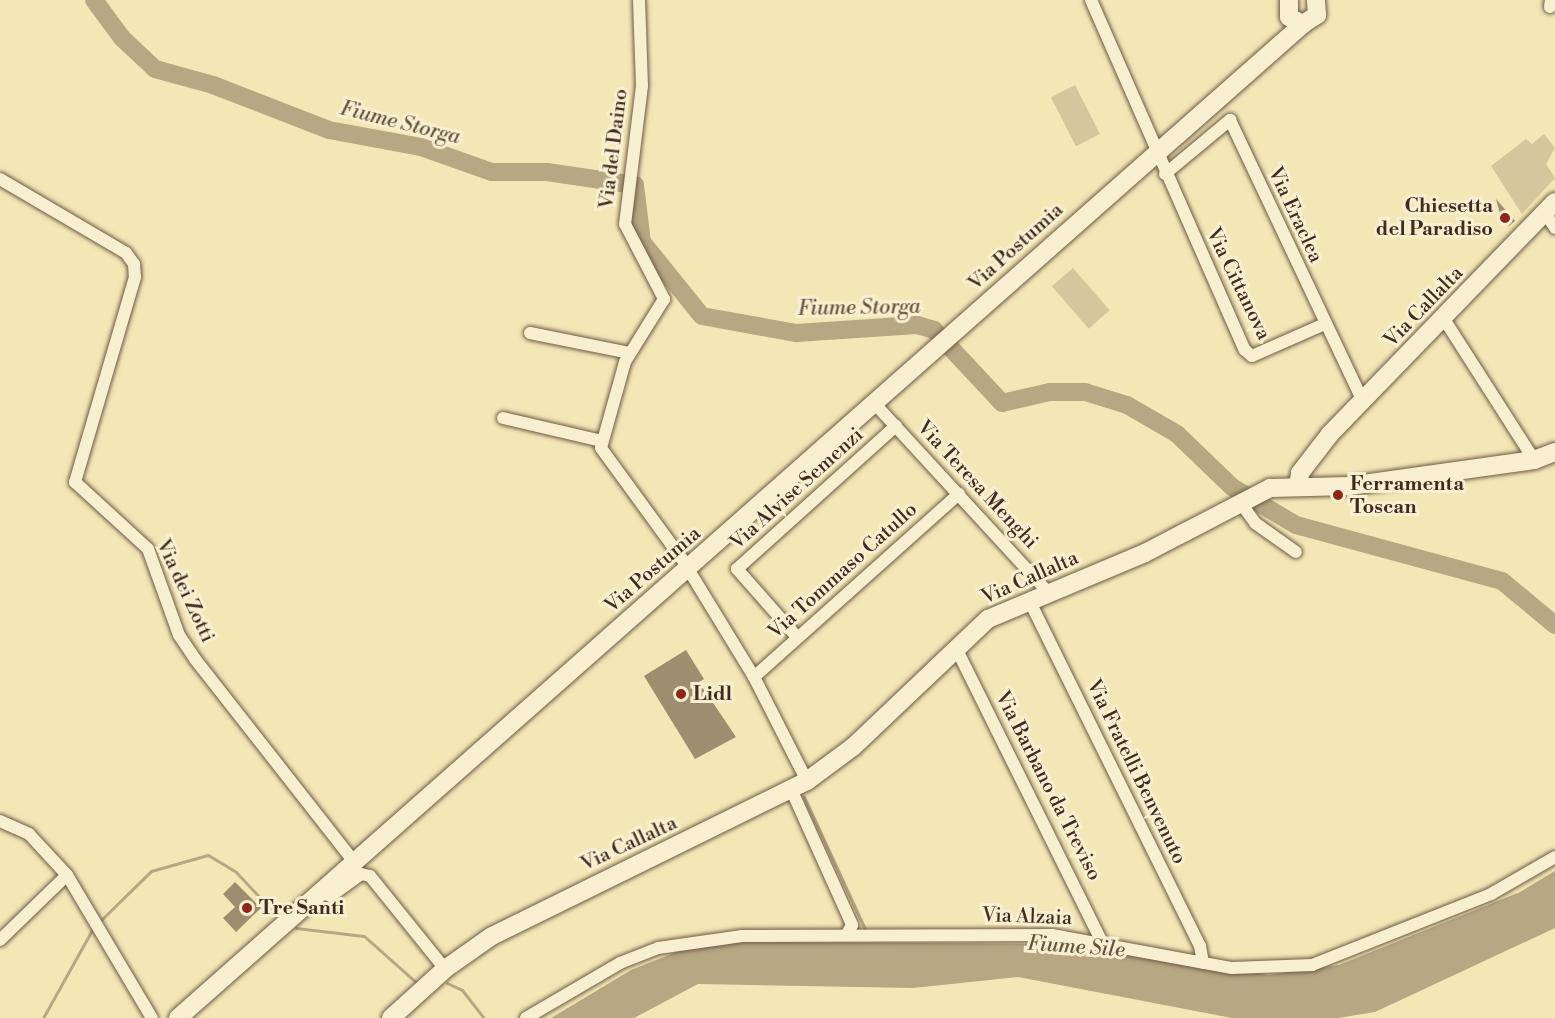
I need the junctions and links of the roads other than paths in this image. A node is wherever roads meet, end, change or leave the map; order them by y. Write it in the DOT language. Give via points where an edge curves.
graph roads {
  1 [pos="639,0"];
  2 [pos="1091,0"];
  3 [pos="1333,0"];
  4 [pos="1317,5"];
  5 [pos="1294,14"];
  6 [pos="1158,156"];
  7 [pos="1165,174"];
  8 [pos="0,179"];
  9 [pos="1552,214"];
  10 [pos="1444,319"];
  11 [pos="1325,324"];
  12 [pos="530,333"];
  13 [pos="629,354"];
  14 [pos="1363,402"];
  15 [pos="875,404"];
  16 [pos="503,418"];
  17 [pos="896,426"];
  18 [pos="604,451"];
  19 [pos="1555,452"];
  20 [pos="1534,460"];
  21 [pos="1298,486"];
  22 [pos="959,494"];
  23 [pos="1241,502"];
  24 [pos="1296,552"];
  25 [pos="687,570"];
  26 [pos="1048,592"];
  27 [pos="1029,600"];
  28 [pos="797,637"];
  29 [pos="956,648"];
  30 [pos="754,677"];
  31 [pos="799,785"];
  32 [pos="0,820"];
  33 [pos="1555,857"];
  34 [pos="354,862"];
  35 [pos="67,875"];
  36 [pos="321,892"];
  37 [pos="847,934"];
  38 [pos="0,940"];
  39 [pos="1102,942"];
  40 [pos="1203,963"];
  41 [pos="445,969"];
  42 [pos="152,1018"];
  43 [pos="178,1018"];
  44 [pos="391,1018"];
  45 [pos="526,1018"];
  1 -- 13 [label="street, Via del Daino" via="642,86 625,193 627,235 663,290 664,299"];
  2 -- 6 [label="street"];
  3 -- 4 [label="street, Via Postumia"];
  4 -- 5 [label="street, Via Postumia"];
  5 -- 6 [label="street, Via Postumia" via="1270,57"];
  6 -- 7 [label="street, Via Cittanova"];
  6 -- 15 [label="street, Via Postumia"];
  7 -- 11 [label="street, Via Cittanova" via="1248,354"];
  7 -- 11 [label="street, Via Eraclea" via="1230,120"];
  8 -- 34 [label="street, Via dei Zotti" via="126,253 134,264 135,278 75,482 148,549 179,635"];
  9 -- 10 [label="street, Via Callalta"];
  10 -- 14 [label="street, Via Callalta"];
  10 -- 20 [label="street"];
  11 -- 14 [label="street, Via Eraclea"];
  12 -- 13 [label="street"];
  13 -- 18 [label="street, Via del Daino"];
  14 -- 21 [label="street, Via Callalta" via="1305,464"];
  15 -- 17 [label="street, Via Teresa Menghi"];
  15 -- 25 [label="street, Via Postumia"];
  16 -- 18 [label="street"];
  17 -- 22 [label="street, Via Teresa Menghi"];
  17 -- 28 [label="street, Via Alvise Semenzi" via="737,569"];
  18 -- 25 [label="street"];
  19 -- 20 [label="street"];
  20 -- 21 [label="street" via="1349,486"];
  21 -- 23 [label="street, Via Callalta" via="1264,491"];
  22 -- 26 [label="street, Via Teresa Menghi"];
  22 -- 28 [label="street, Via Tommaso Catullo"];
  23 -- 24 [label="street" via="1255,523"];
  23 -- 26 [label="street, Via Callalta" via="1145,553"];
  25 -- 30 [label="street"];
  25 -- 34 [label="street, Via Postumia"];
  26 -- 27 [label="street, Via Callalta"];
  27 -- 29 [label="street, Via Callalta" via="988,619"];
  27 -- 40 [label="street, Via Fratelli Benvenuto"];
  28 -- 30 [label="street, Via Tommaso Catullo"];
  29 -- 31 [label="street, Via Callalta" via="854,747"];
  29 -- 39 [label="street, Via Barbano da Treviso"];
  30 -- 31 [label="street"];
  31 -- 37 [label="street" via="852,925"];
  31 -- 41 [label="street, Via Callalta" via="544,909"];
  32 -- 35 [label="street" via="29,834"];
  33 -- 40 [label="street, Via Alzaia" via="1513,884 1336,958 1255,970"];
  34 -- 36 [label="street, Via Postumia"];
  35 -- 38 [label="street"];
  35 -- 42 [label="street"];
  36 -- 41 [label="street" via="331,897 361,874 370,876"];
  36 -- 43 [label="street, Via Postumia"];
  37 -- 39 [label="street, Via Alzaia" via="1052,935"];
  37 -- 45 [label="street, Via Alzaia" via="701,939 658,948 620,963"];
  39 -- 40 [label="street, Via Alzaia"];
  41 -- 44 [label="street, Via Callalta"];
}
